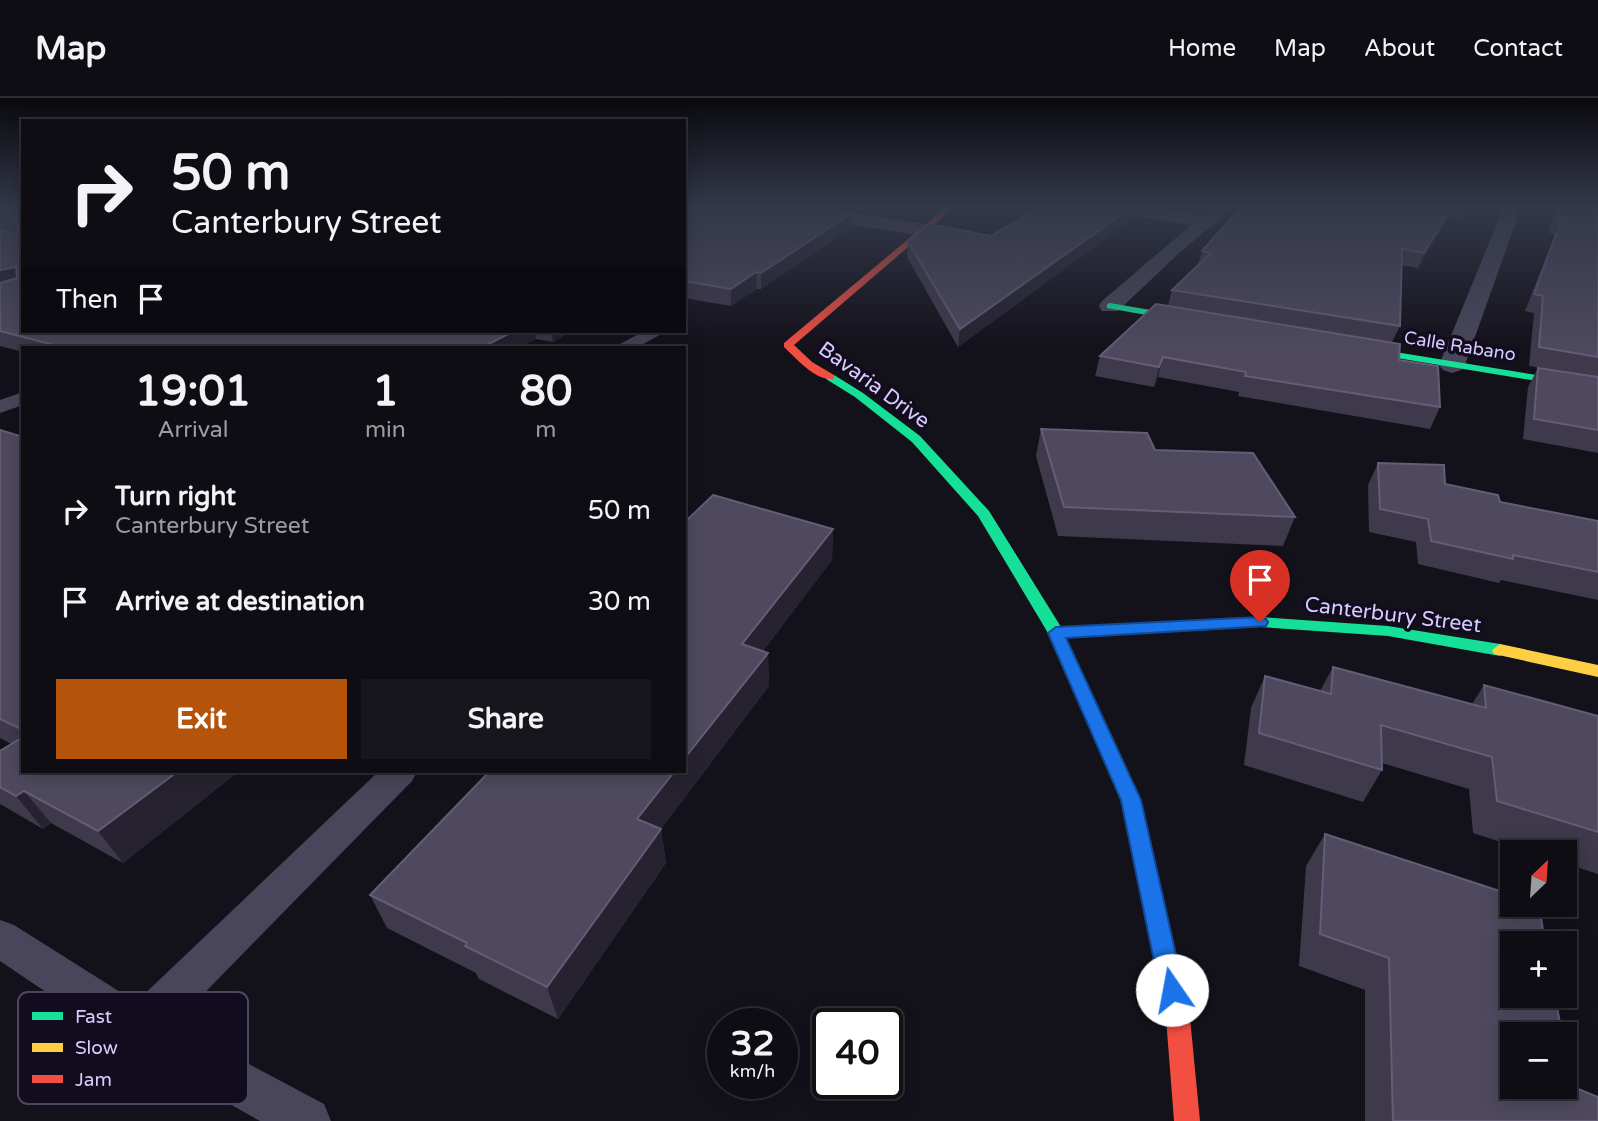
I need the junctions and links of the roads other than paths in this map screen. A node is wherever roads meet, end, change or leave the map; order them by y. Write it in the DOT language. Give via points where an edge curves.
graph roads {
  1 [pos="897,253"];
  2 [pos="1172,253"];
  3 [pos="1495,253"];
  4 [pos="1110,306"];
  5 [pos="1219,325"];
  6 [pos="654,333"];
  7 [pos="1328,344"];
  8 [pos="626,346"];
  9 [pos="1452,365"];
  10 [pos="1598,388"];
  11 [pos="0,389"];
  12 [pos="21,396"];
  13 [pos="21,398"];
  14 [pos="0,407"];
  15 [pos="1056,633"];
  16 [pos="1598,671"];
  17 [pos="399,773"];
  18 [pos="0,938"];
  19 [pos="82,992"];
  20 [pos="177,992"];
  21 [pos="248,1089"];
  22 [pos="307,1121"];
  23 [pos="1187,1121"];
  1 -- 15 [label="street, Bavaria Drive" via="788,345 916,439 984,514"];
  2 -- 4 [label="street"];
  3 -- 9 [label="street"];
  4 -- 5 [label="street"];
  6 -- 8 [label="lane"];
  7 -- 9 [label="street, Calle Rabano"];
  9 -- 10 [label="street, Calle Rabano"];
  11 -- 12 [label="lane"];
  13 -- 14 [label="lane"];
  15 -- 16 [label="street, Canterbury Street" via="1260,622 1388,631"];
  15 -- 23 [label="street, Bavaria Drive" via="1131,800 1178,1018"];
  17 -- 20 [label="lane"];
  18 -- 19 [label="lane"];
  21 -- 22 [label="lane"];
}
